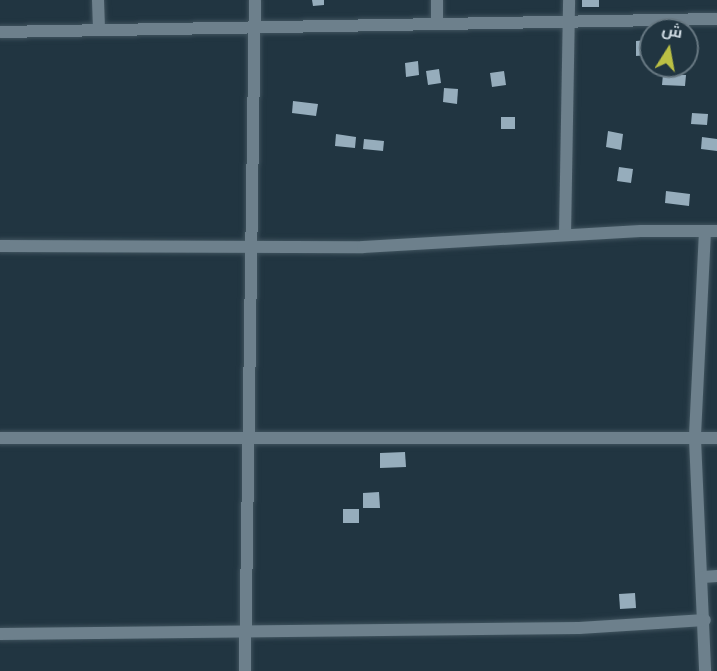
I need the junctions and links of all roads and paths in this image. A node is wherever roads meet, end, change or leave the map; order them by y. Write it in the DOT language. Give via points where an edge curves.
graph roads {
  1 [pos="98,0"];
  2 [pos="255,0"];
  3 [pos="437,0"];
  4 [pos="569,0"];
  5 [pos="717,19"];
  6 [pos="569,21"];
  7 [pos="437,22"];
  8 [pos="255,28"];
  9 [pos="99,29"];
  10 [pos="0,32"];
  11 [pos="711,231"];
  12 [pos="565,235"];
  13 [pos="0,246"];
  14 [pos="251,248"];
  15 [pos="249,437"];
  16 [pos="0,438"];
  17 [pos="717,438"];
  18 [pos="695,439"];
  19 [pos="717,576"];
  20 [pos="703,577"];
  21 [pos="705,620"];
  22 [pos="246,632"];
  23 [pos="0,634"];
  24 [pos="245,671"];
  25 [pos="705,671"];
  1 -- 9 [label="street"];
  2 -- 8 [label="street"];
  3 -- 7 [label="street"];
  4 -- 6 [label="street"];
  5 -- 6 [label="street"];
  6 -- 7 [label="street"];
  6 -- 12 [label="street"];
  7 -- 8 [label="street"];
  8 -- 9 [label="street"];
  8 -- 14 [label="street"];
  9 -- 10 [label="street"];
  11 -- 12 [label="street"];
  11 -- 18 [label="street"];
  12 -- 14 [label="street" via="375,246"];
  13 -- 14 [label="street"];
  14 -- 15 [label="street"];
  15 -- 16 [label="street"];
  15 -- 18 [label="street" via="584,435"];
  15 -- 22 [label="street"];
  17 -- 18 [label="street"];
  18 -- 20 [label="street"];
  19 -- 20 [label="street"];
  20 -- 21 [label="street"];
  21 -- 22 [label="street" via="567,628"];
  21 -- 25 [label="street"];
  22 -- 23 [label="street"];
  22 -- 24 [label="street"];
}
